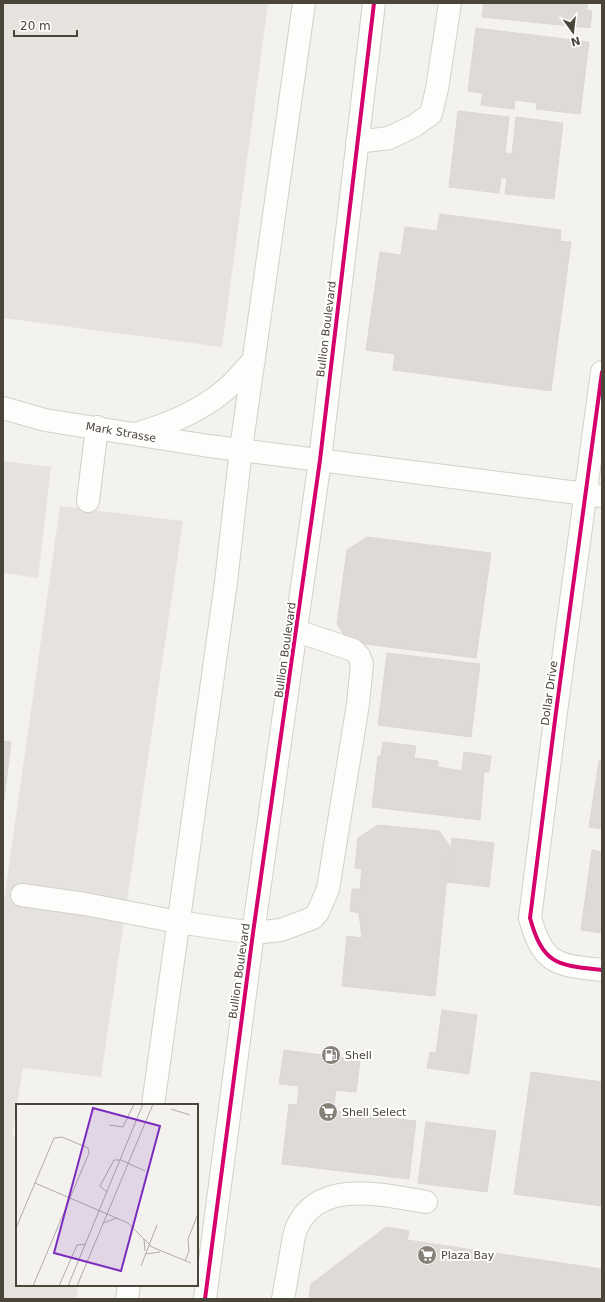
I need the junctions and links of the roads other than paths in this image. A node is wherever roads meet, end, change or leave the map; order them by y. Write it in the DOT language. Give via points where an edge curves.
graph roads {
  1 [pos="304,3"];
  2 [pos="374,3"];
  3 [pos="450,3"];
  4 [pos="357,142"];
  5 [pos="254,360"];
  6 [pos="602,372"];
  7 [pos="3,408"];
  8 [pos="97,427"];
  9 [pos="136,434"];
  10 [pos="241,449"];
  11 [pos="320,460"];
  12 [pos="594,495"];
  13 [pos="88,501"];
  14 [pos="297,631"];
  15 [pos="22,895"];
  16 [pos="178,922"];
  17 [pos="253,933"];
  18 [pos="602,970"];
  19 [pos="153,1104"];
  20 [pos="426,1202"];
  21 [pos="129,1286"];
  22 [pos="127,1299"];
  23 [pos="205,1299"];
  24 [pos="283,1299"];
  1 -- 5 [label="street"];
  2 -- 4 [label="street, Bullion Boulevard"];
  3 -- 4 [label="street" via="431,114 389,138"];
  4 -- 11 [label="street, Bullion Boulevard"];
  5 -- 9 [label="street" via="225,391 208,402 160,427"];
  5 -- 10 [label="street"];
  6 -- 12 [label="street, Dollar Drive"];
  7 -- 8 [label="street, Mark Strasse" via="45,420"];
  8 -- 9 [label="street, Mark Strasse"];
  8 -- 13 [label="street"];
  9 -- 10 [label="street, Mark Strasse"];
  10 -- 11 [label="street, Mark Strasse"];
  10 -- 16 [label="street" via="226,582"];
  11 -- 12 [label="street, Mark Strasse"];
  11 -- 14 [label="street, Bullion Boulevard"];
  12 -- 18 [label="street, Dollar Drive" via="530,918 541,949 549,958 565,965"];
  14 -- 17 [label="street, Bullion Boulevard"];
  14 -- 17 [label="street" via="346,646 359,656 362,664 358,704 328,889 322,904 313,918 302,923 281,930"];
  15 -- 16 [label="street"];
  16 -- 17 [label="street"];
  16 -- 19 [label="street"];
  17 -- 23 [label="street, Bullion Boulevard"];
  20 -- 24 [label="street" via="377,1194 346,1194 327,1198 312,1206 296,1228"];
  21 -- 22 [label="street"];
}
